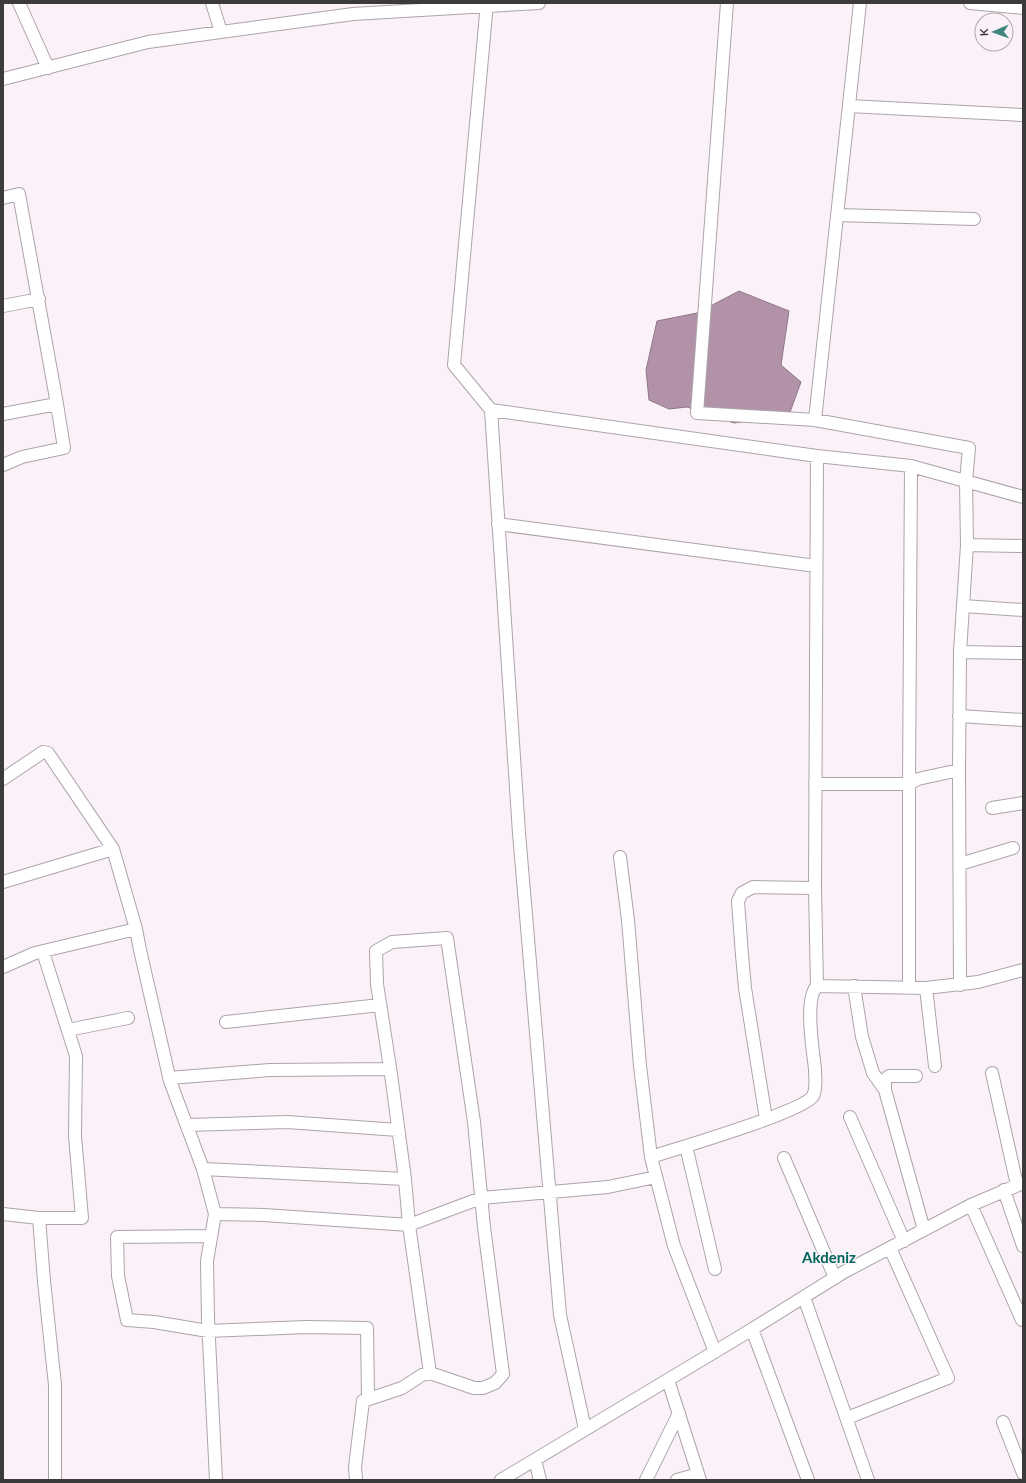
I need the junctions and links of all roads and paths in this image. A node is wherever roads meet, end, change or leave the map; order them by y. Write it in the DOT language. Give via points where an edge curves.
graph roads {
  1 [pos="19,3"];
  2 [pos="212,3"];
  3 [pos="539,3"];
  4 [pos="727,3"];
  5 [pos="860,3"];
  6 [pos="970,3"];
  7 [pos="487,4"];
  8 [pos="398,7"];
  9 [pos="1023,8"];
  10 [pos="221,32"];
  11 [pos="48,68"];
  12 [pos="3,79"];
  13 [pos="849,106"];
  14 [pos="1023,115"];
  15 [pos="3,198"];
  16 [pos="838,215"];
  17 [pos="974,219"];
  18 [pos="39,298"];
  19 [pos="3,306"];
  20 [pos="58,404"];
  21 [pos="491,410"];
  22 [pos="3,414"];
  23 [pos="815,420"];
  24 [pos="817,456"];
  25 [pos="3,465"];
  26 [pos="911,466"];
  27 [pos="966,481"];
  28 [pos="1023,498"];
  29 [pos="498,524"];
  30 [pos="967,545"];
  31 [pos="1023,546"];
  32 [pos="816,566"];
  33 [pos="963,606"];
  34 [pos="1023,610"];
  35 [pos="960,652"];
  36 [pos="1023,653"];
  37 [pos="959,716"];
  38 [pos="1023,720"];
  39 [pos="959,770"];
  40 [pos="3,779"];
  41 [pos="816,784"];
  42 [pos="909,784"];
  43 [pos="1023,803"];
  44 [pos="992,808"];
  45 [pos="113,848"];
  46 [pos="1013,848"];
  47 [pos="620,857"];
  48 [pos="960,864"];
  49 [pos="3,882"];
  50 [pos="815,888"];
  51 [pos="136,929"];
  52 [pos="43,952"];
  53 [pos="3,967"];
  54 [pos="1023,970"];
  55 [pos="960,985"];
  56 [pos="817,986"];
  57 [pos="854,986"];
  58 [pos="909,988"];
  59 [pos="926,988"];
  60 [pos="380,1005"];
  61 [pos="128,1018"];
  62 [pos="226,1022"];
  63 [pos="68,1030"];
  64 [pos="935,1066"];
  65 [pos="390,1069"];
  66 [pos="992,1073"];
  67 [pos="916,1076"];
  68 [pos="169,1078"];
  69 [pos="885,1090"];
  70 [pos="850,1117"];
  71 [pos="766,1119"];
  72 [pos="187,1126"];
  73 [pos="398,1130"];
  74 [pos="686,1146"];
  75 [pos="651,1157"];
  76 [pos="784,1158"];
  77 [pos="203,1168"];
  78 [pos="656,1177"];
  79 [pos="405,1179"];
  80 [pos="1020,1184"];
  81 [pos="1004,1190"];
  82 [pos="551,1193"];
  83 [pos="481,1198"];
  84 [pos="971,1205"];
  85 [pos="3,1214"];
  86 [pos="215,1214"];
  87 [pos="39,1218"];
  88 [pos="409,1225"];
  89 [pos="924,1230"];
  90 [pos="211,1236"];
  91 [pos="904,1241"];
  92 [pos="1023,1246"];
  93 [pos="890,1248"];
  94 [pos="715,1269"];
  95 [pos="835,1278"];
  96 [pos="804,1297"];
  97 [pos="1022,1320"];
  98 [pos="752,1329"];
  99 [pos="208,1331"];
  100 [pos="715,1352"];
  101 [pos="430,1373"];
  102 [pos="668,1380"];
  103 [pos="368,1399"];
  104 [pos="679,1413"];
  105 [pos="847,1418"];
  106 [pos="1003,1422"];
  107 [pos="585,1429"];
  108 [pos="535,1460"];
  109 [pos="1023,1473"];
  110 [pos="700,1477"];
  111 [pos="55,1480"];
  112 [pos="216,1480"];
  113 [pos="356,1480"];
  114 [pos="501,1480"];
  115 [pos="540,1480"];
  116 [pos="646,1480"];
  117 [pos="677,1480"];
  118 [pos="808,1480"];
  119 [pos="868,1480"];
  1 -- 11 [label="street"];
  2 -- 10 [label="street"];
  3 -- 7 [label="street"];
  4 -- 23 [label="street" via="697,413"];
  5 -- 13 [label="street"];
  6 -- 9 [label="street"];
  7 -- 8 [label="street"];
  7 -- 21 [label="street" via="454,364"];
  8 -- 10 [label="street"];
  10 -- 11 [label="street" via="148,42"];
  11 -- 12 [label="street"];
  13 -- 14 [label="street"];
  13 -- 16 [label="street"];
  15 -- 18 [label="street" via="19,194"];
  16 -- 17 [label="street"];
  16 -- 23 [label="street"];
  18 -- 19 [label="street"];
  18 -- 20 [label="street"];
  20 -- 22 [label="street"];
  20 -- 25 [label="street" via="64,448 22,457"];
  21 -- 24 [label="street"];
  21 -- 29 [label="street"];
  23 -- 27 [label="street" via="969,448"];
  24 -- 26 [label="street"];
  24 -- 32 [label="street"];
  26 -- 27 [label="street"];
  26 -- 42 [label="street"];
  27 -- 28 [label="street"];
  27 -- 30 [label="street"];
  29 -- 32 [label="street"];
  29 -- 82 [label="street" via="520,833"];
  30 -- 31 [label="street"];
  30 -- 33 [label="street"];
  32 -- 41 [label="street"];
  33 -- 34 [label="street"];
  33 -- 35 [label="street"];
  35 -- 36 [label="street"];
  35 -- 37 [label="street"];
  37 -- 38 [label="street"];
  37 -- 39 [label="street"];
  39 -- 42 [label="street" via="918,779"];
  39 -- 48 [label="street"];
  40 -- 45 [label="street" via="43,752 48,753"];
  41 -- 42 [label="street"];
  41 -- 50 [label="street"];
  42 -- 58 [label="street"];
  43 -- 44 [label="street"];
  45 -- 49 [label="street"];
  45 -- 51 [label="street"];
  46 -- 48 [label="street"];
  47 -- 75 [label="street"];
  48 -- 55 [label="street"];
  50 -- 56 [label="street"];
  50 -- 71 [label="street" via="753,887 742,893 738,901 745,988"];
  51 -- 52 [label="street"];
  51 -- 68 [label="street"];
  52 -- 53 [label="street"];
  52 -- 63 [label="street"];
  54 -- 55 [label="street"];
  55 -- 59 [label="street"];
  56 -- 57 [label="street"];
  56 -- 71 [label="street" via="812,994 810,1013 816,1084 813,1095 808,1101"];
  57 -- 58 [label="street"];
  57 -- 69 [label="street" via="862,1037 873,1073"];
  58 -- 59 [label="street"];
  59 -- 64 [label="street"];
  60 -- 62 [label="street"];
  60 -- 65 [label="street"];
  60 -- 83 [label="street" via="376,952 392,942 447,938 474,1122"];
  61 -- 63 [label="street"];
  63 -- 87 [label="street" via="76,1056 75,1136 82,1218"];
  65 -- 68 [label="street" via="270,1070"];
  65 -- 73 [label="street"];
  66 -- 80 [label="street"];
  67 -- 69 [label="street" via="889,1076 885,1080"];
  68 -- 72 [label="street"];
  69 -- 89 [label="street"];
  70 -- 91 [label="street"];
  71 -- 74 [label="street"];
  72 -- 73 [label="street" via="287,1122"];
  72 -- 77 [label="street"];
  73 -- 79 [label="street"];
  74 -- 75 [label="street"];
  74 -- 94 [label="street"];
  75 -- 78 [label="street"];
  76 -- 95 [label="street"];
  77 -- 79 [label="street"];
  77 -- 86 [label="street"];
  78 -- 82 [label="street" via="608,1187"];
  78 -- 100 [label="street" via="674,1246"];
  79 -- 88 [label="street"];
  80 -- 81 [label="street"];
  81 -- 84 [label="street"];
  81 -- 92 [label="street"];
  82 -- 83 [label="street"];
  82 -- 107 [label="street" via="560,1315"];
  83 -- 88 [label="street"];
  83 -- 101 [label="street" via="503,1374 495,1383 483,1388 474,1388"];
  84 -- 89 [label="street"];
  84 -- 97 [label="street"];
  85 -- 87 [label="street"];
  86 -- 88 [label="street"];
  86 -- 90 [label="street"];
  87 -- 111 [label="street" via="55,1384"];
  88 -- 101 [label="street"];
  89 -- 91 [label="street"];
  90 -- 99 [label="street" via="207,1261"];
  90 -- 99 [label="street" via="117,1237 118,1276 127,1320"];
  91 -- 93 [label="street"];
  93 -- 95 [label="street"];
  93 -- 105 [label="street" via="948,1378"];
  95 -- 96 [label="street"];
  96 -- 98 [label="street"];
  96 -- 105 [label="street"];
  98 -- 100 [label="street"];
  98 -- 118 [label="street"];
  99 -- 103 [label="street" via="306,1327 367,1328"];
  99 -- 112 [label="street"];
  100 -- 102 [label="street"];
  101 -- 103 [label="street" via="402,1388"];
  102 -- 104 [label="street"];
  102 -- 107 [label="street"];
  103 -- 113 [label="street" via="363,1402 354,1467"];
  104 -- 110 [label="street"];
  104 -- 116 [label="street"];
  105 -- 119 [label="street"];
  106 -- 109 [label="street"];
  107 -- 108 [label="street"];
  108 -- 114 [label="street"];
  108 -- 115 [label="street"];
  110 -- 117 [label="street"];
}
